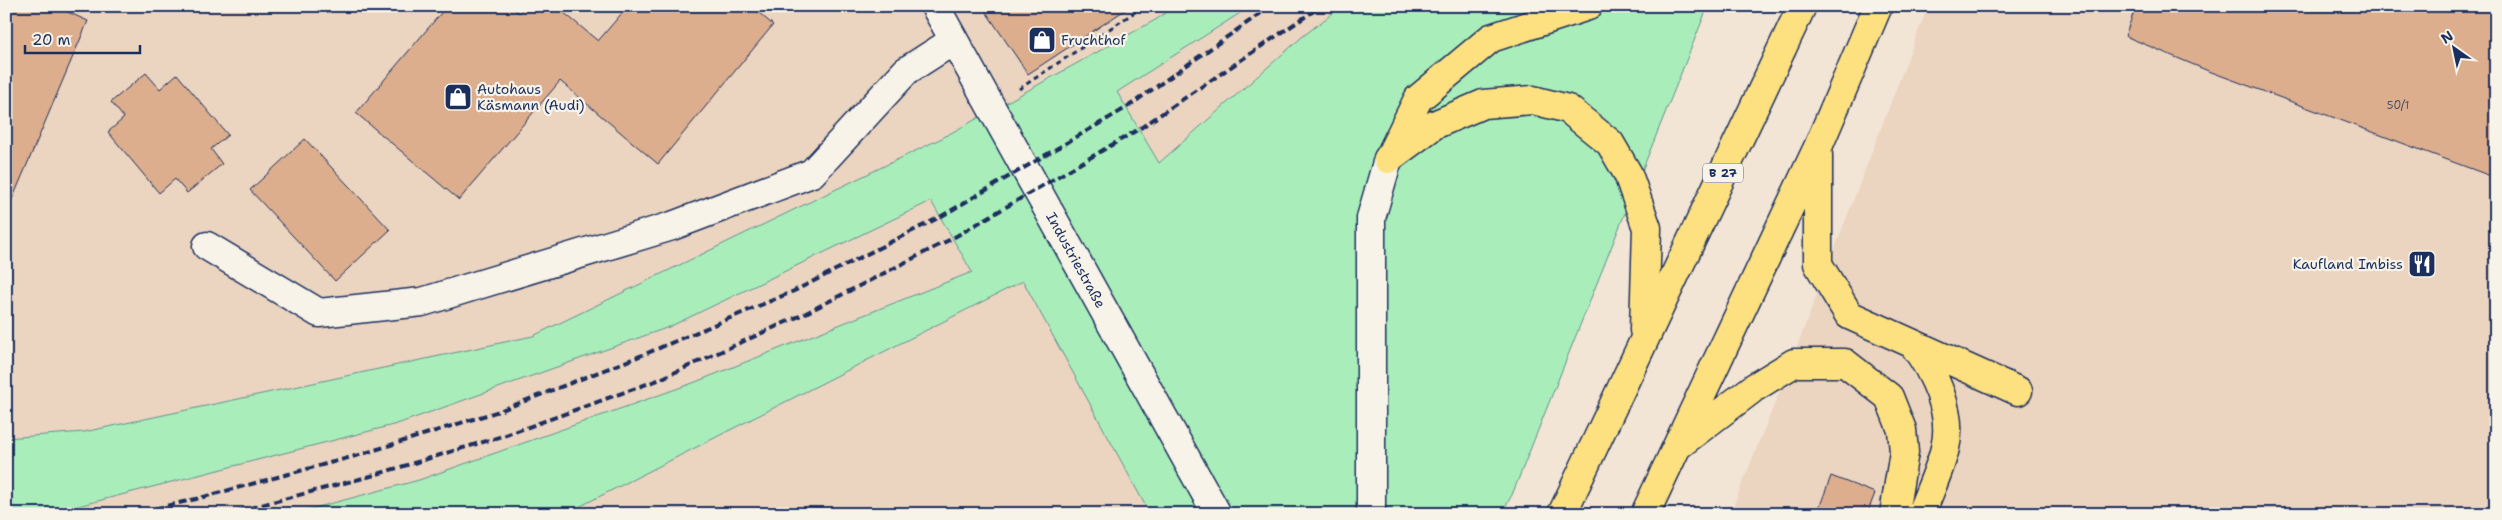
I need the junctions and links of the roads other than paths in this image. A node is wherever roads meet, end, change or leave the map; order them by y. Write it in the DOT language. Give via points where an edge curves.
graph roads {
  1 [pos="935,6"];
  2 [pos="1588,6"];
  3 [pos="1802,6"];
  4 [pos="1878,6"];
  5 [pos="953,41"];
  6 [pos="1818,147"];
  7 [pos="1388,159"];
  8 [pos="206,246"];
  9 [pos="1644,339"];
  10 [pos="1913,344"];
  11 [pos="2018,391"];
  12 [pos="1676,447"];
  13 [pos="1217,514"];
  14 [pos="1371,514"];
  15 [pos="1562,514"];
  16 [pos="1645,514"];
  17 [pos="1894,514"];
  18 [pos="1921,514"];
  1 -- 5 [label="street, Industriestraße"];
  2 -- 7 [label="highway" via="1491,38 1418,99"];
  3 -- 9 [label="highway, B 27"];
  4 -- 6 [label="highway"];
  5 -- 8 [label="street" via="906,71 812,173 672,226 422,302 319,313"];
  5 -- 13 [label="street, Industriestraße"];
  6 -- 10 [label="highway" via="1818,264 1849,315"];
  6 -- 12 [label="highway"];
  7 -- 9 [label="highway" via="1434,125 1483,104 1533,100 1568,109 1610,143 1628,174 1647,228"];
  7 -- 14 [label="street" via="1371,218"];
  9 -- 15 [label="highway, B 27"];
  10 -- 11 [label="highway"];
  10 -- 18 [label="highway" via="1926,361 1946,412 1946,447"];
  12 -- 16 [label="highway"];
  12 -- 17 [label="highway" via="1755,387 1794,363 1845,363 1889,397 1902,430 1904,452"];
}
